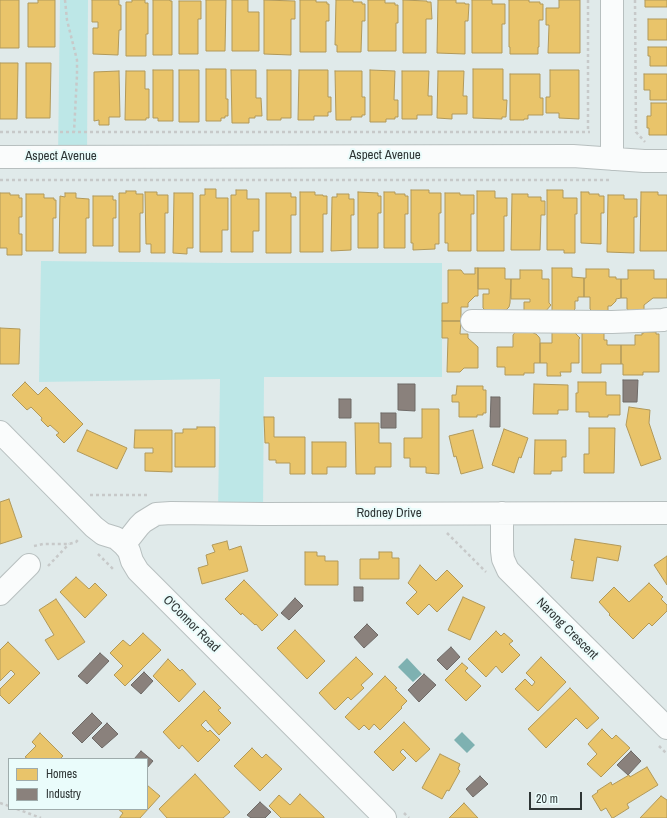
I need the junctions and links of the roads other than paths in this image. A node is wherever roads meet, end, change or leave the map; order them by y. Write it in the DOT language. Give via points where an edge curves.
graph roads {
  1 [pos="612,0"];
  2 [pos="0,157"];
  3 [pos="612,159"];
  4 [pos="667,161"];
  5 [pos="667,319"];
  6 [pos="472,321"];
  7 [pos="0,432"];
  8 [pos="667,513"];
  9 [pos="502,514"];
  10 [pos="124,545"];
  11 [pos="29,565"];
  12 [pos="0,594"];
  13 [pos="667,728"];
  14 [pos="385,818"];
  1 -- 3 [label="street"];
  2 -- 3 [label="street, Aspect Avenue" via="573,156"];
  3 -- 4 [label="street, Aspect Avenue"];
  5 -- 6 [label="street" via="612,322"];
  7 -- 10 [label="street" via="94,527"];
  8 -- 9 [label="street, Rodney Drive"];
  9 -- 10 [label="street, Rodney Drive" via="167,513 156,514 143,522"];
  9 -- 13 [label="street, Narong Crescent" via="502,551 508,570"];
  10 -- 14 [label="street, O'Connor Road" via="138,571"];
  11 -- 12 [label="street"];
}
